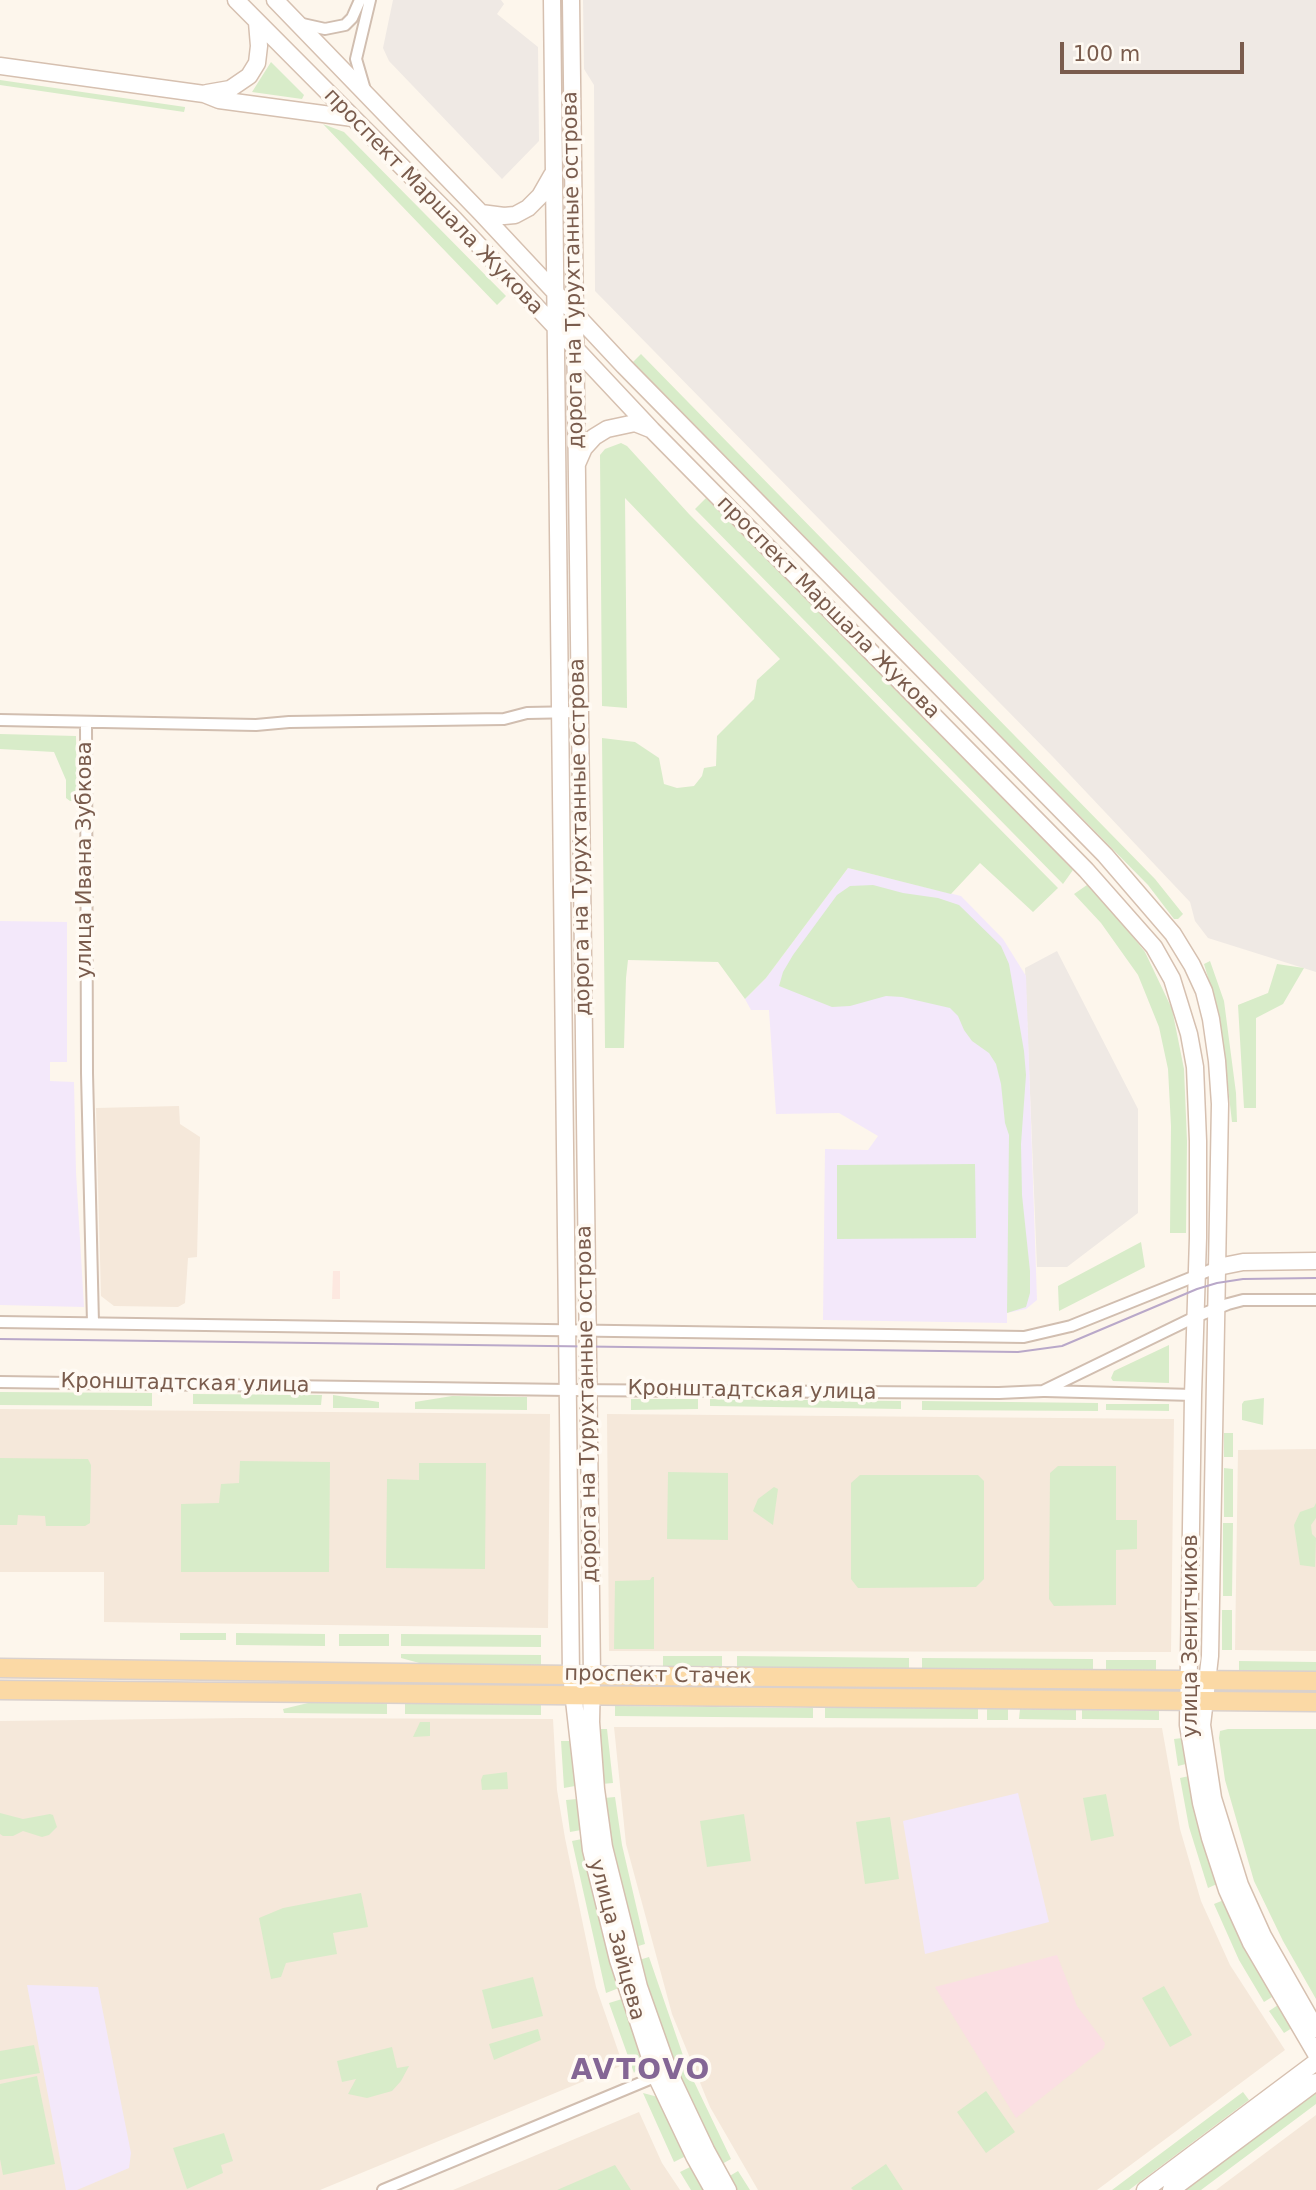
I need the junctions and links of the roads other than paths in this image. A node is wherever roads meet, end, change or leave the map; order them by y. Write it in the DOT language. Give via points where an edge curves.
graph roads {
  1 [pos="236,0"];
  2 [pos="275,0"];
  3 [pos="360,0"];
  4 [pos="370,0"];
  5 [pos="552,0"];
  6 [pos="571,0"];
  7 [pos="257,22"];
  8 [pos="298,23"];
  9 [pos="0,66"];
  10 [pos="204,94"];
  11 [pos="367,96"];
  12 [pos="353,118"];
  13 [pos="553,173"];
  14 [pos="481,213"];
  15 [pos="555,293"];
  16 [pos="575,314"];
  17 [pos="555,329"];
  18 [pos="575,350"];
  19 [pos="652,430"];
  20 [pos="576,467"];
  21 [pos="560,712"];
  22 [pos="579,712"];
  23 [pos="0,720"];
  24 [pos="86,723"];
  25 [pos="1316,1261"];
  26 [pos="1218,1267"];
  27 [pos="1197,1273"];
  28 [pos="1316,1300"];
  29 [pos="1216,1309"];
  30 [pos="1195,1317"];
  31 [pos="0,1322"];
  32 [pos="93,1323"];
  33 [pos="567,1331"];
  34 [pos="587,1331"];
  35 [pos="0,1382"];
  36 [pos="568,1390"];
  37 [pos="588,1390"];
  38 [pos="1043,1391"];
  39 [pos="1193,1395"];
  40 [pos="0,1668"];
  41 [pos="571,1674"];
  42 [pos="592,1675"];
  43 [pos="1198,1680"];
  44 [pos="1316,1681"];
  45 [pos="0,1690"];
  46 [pos="582,1696"];
  47 [pos="1196,1701"];
  48 [pos="1316,1702"];
  49 [pos="1316,2029"];
  50 [pos="1316,2054"];
  51 [pos="1316,2062"];
  52 [pos="663,2074"];
  53 [pos="1316,2082"];
  54 [pos="383,2190"];
  55 [pos="713,2190"];
  56 [pos="728,2190"];
  57 [pos="1145,2190"];
  58 [pos="1171,2190"];
  1 -- 7 [label="main road, проспект Маршала Жукова"];
  2 -- 8 [label="main road, проспект Маршала Жукова"];
  3 -- 8 [label="street" via="345,25 326,29"];
  4 -- 11 [label="street" via="356,59"];
  5 -- 13 [label="main road, дорога на Турухтанные острова"];
  6 -- 16 [label="main road, дорога на Турухтанные острова"];
  7 -- 10 [label="main road" via="257,63 249,76 230,89"];
  7 -- 12 [label="main road, проспект Маршала Жукова"];
  8 -- 11 [label="main road, проспект Маршала Жукова"];
  9 -- 10 [label="main road"];
  10 -- 12 [label="main road" via="219,100"];
  11 -- 14 [label="main road, проспект Маршала Жукова"];
  12 -- 17 [label="main road, проспект Маршала Жукова"];
  13 -- 14 [label="main road" via="528,208 514,215"];
  13 -- 15 [label="main road, дорога на Турухтанные острова"];
  14 -- 15 [label="main road, проспект Маршала Жукова"];
  15 -- 16 [label="main road, проспект Маршала Жукова"];
  15 -- 17 [label="main road, дорога на Турухтанные острова"];
  16 -- 18 [label="main road, дорога на Турухтанные острова"];
  16 -- 26 [label="main road, проспект Маршала Жукова" via="1105,855 1185,951 1204,991 1217,1061"];
  17 -- 18 [label="main road, проспект Маршала Жукова"];
  17 -- 21 [label="main road, дорога на Турухтанные острова"];
  18 -- 19 [label="main road, проспект Маршала Жукова"];
  18 -- 20 [label="main road, дорога на Турухтанные острова"];
  19 -- 20 [label="main road" via="635,423 607,429 584,448"];
  19 -- 27 [label="main road, проспект Маршала Жукова" via="1086,870 1154,947 1181,1005 1195,1068"];
  20 -- 22 [label="main road, дорога на Турухтанные острова"];
  21 -- 22 [label="street, улица Ивана Зубкова"];
  21 -- 24 [label="street, улица Ивана Зубкова" via="504,719 256,725"];
  21 -- 33 [label="main road, дорога на Турухтанные острова"];
  22 -- 34 [label="main road, дорога на Турухтанные острова"];
  23 -- 24 [label="street"];
  24 -- 32 [label="street, улица Ивана Зубкова" via="86,1073"];
  25 -- 26 [label="main road"];
  26 -- 27 [label="street"];
  26 -- 29 [label="main road, проспект Маршала Жукова"];
  27 -- 30 [label="main road, проспект Маршала Жукова"];
  27 -- 34 [label="street" via="1071,1326 1024,1337"];
  28 -- 29 [label="street, Кронштадтская улица" via="1243,1300"];
  29 -- 30 [label="street, Кронштадтская улица"];
  29 -- 43 [label="main road, улица Зенитчиков" via="1210,1656"];
  30 -- 38 [label="street, Кронштадтская улица"];
  30 -- 39 [label="main road, улица Зенитчиков"];
  31 -- 32 [label="street"];
  32 -- 33 [label="street"];
  33 -- 34 [label="street"];
  33 -- 36 [label="main road, дорога на Турухтанные острова"];
  34 -- 37 [label="main road, дорога на Турухтанные острова"];
  35 -- 36 [label="street, Кронштадтская улица"];
  36 -- 37 [label="street, Кронштадтская улица"];
  36 -- 41 [label="main road, дорога на Турухтанные острова"];
  37 -- 38 [label="street, Кронштадтская улица"];
  37 -- 42 [label="main road, дорога на Турухтанные острова"];
  38 -- 39 [label="street"];
  39 -- 43 [label="main road, улица Зенитчиков"];
  40 -- 41 [label="main road, проспект Стачек"];
  41 -- 42 [label="main road, проспект Стачек"];
  41 -- 46 [label="main road, улица Зайцева"];
  42 -- 43 [label="main road, проспект Стачек"];
  42 -- 46 [label="main road, улица Зайцева"];
  43 -- 44 [label="main road, проспект Стачек"];
  43 -- 47 [label="main road, улица Зенитчиков"];
  45 -- 46 [label="main road, проспект Стачек"];
  46 -- 47 [label="main road, проспект Стачек"];
  46 -- 52 [label="main road, улица Зайцева" via="590,1722 604,1847"];
  47 -- 48 [label="main road, проспект Стачек"];
  47 -- 49 [label="main road, улица Зенитчиков" via="1213,1798 1240,1885"];
  47 -- 50 [label="main road, улица Зенитчиков" via="1188,1725 1201,1803 1227,1890 1251,1943"];
  51 -- 57 [label="main road"];
  52 -- 54 [label="street"];
  52 -- 55 [label="main road, улица Зайцева" via="694,2156"];
  52 -- 56 [label="main road, улица Зайцева"];
  53 -- 58 [label="main road"];
}
